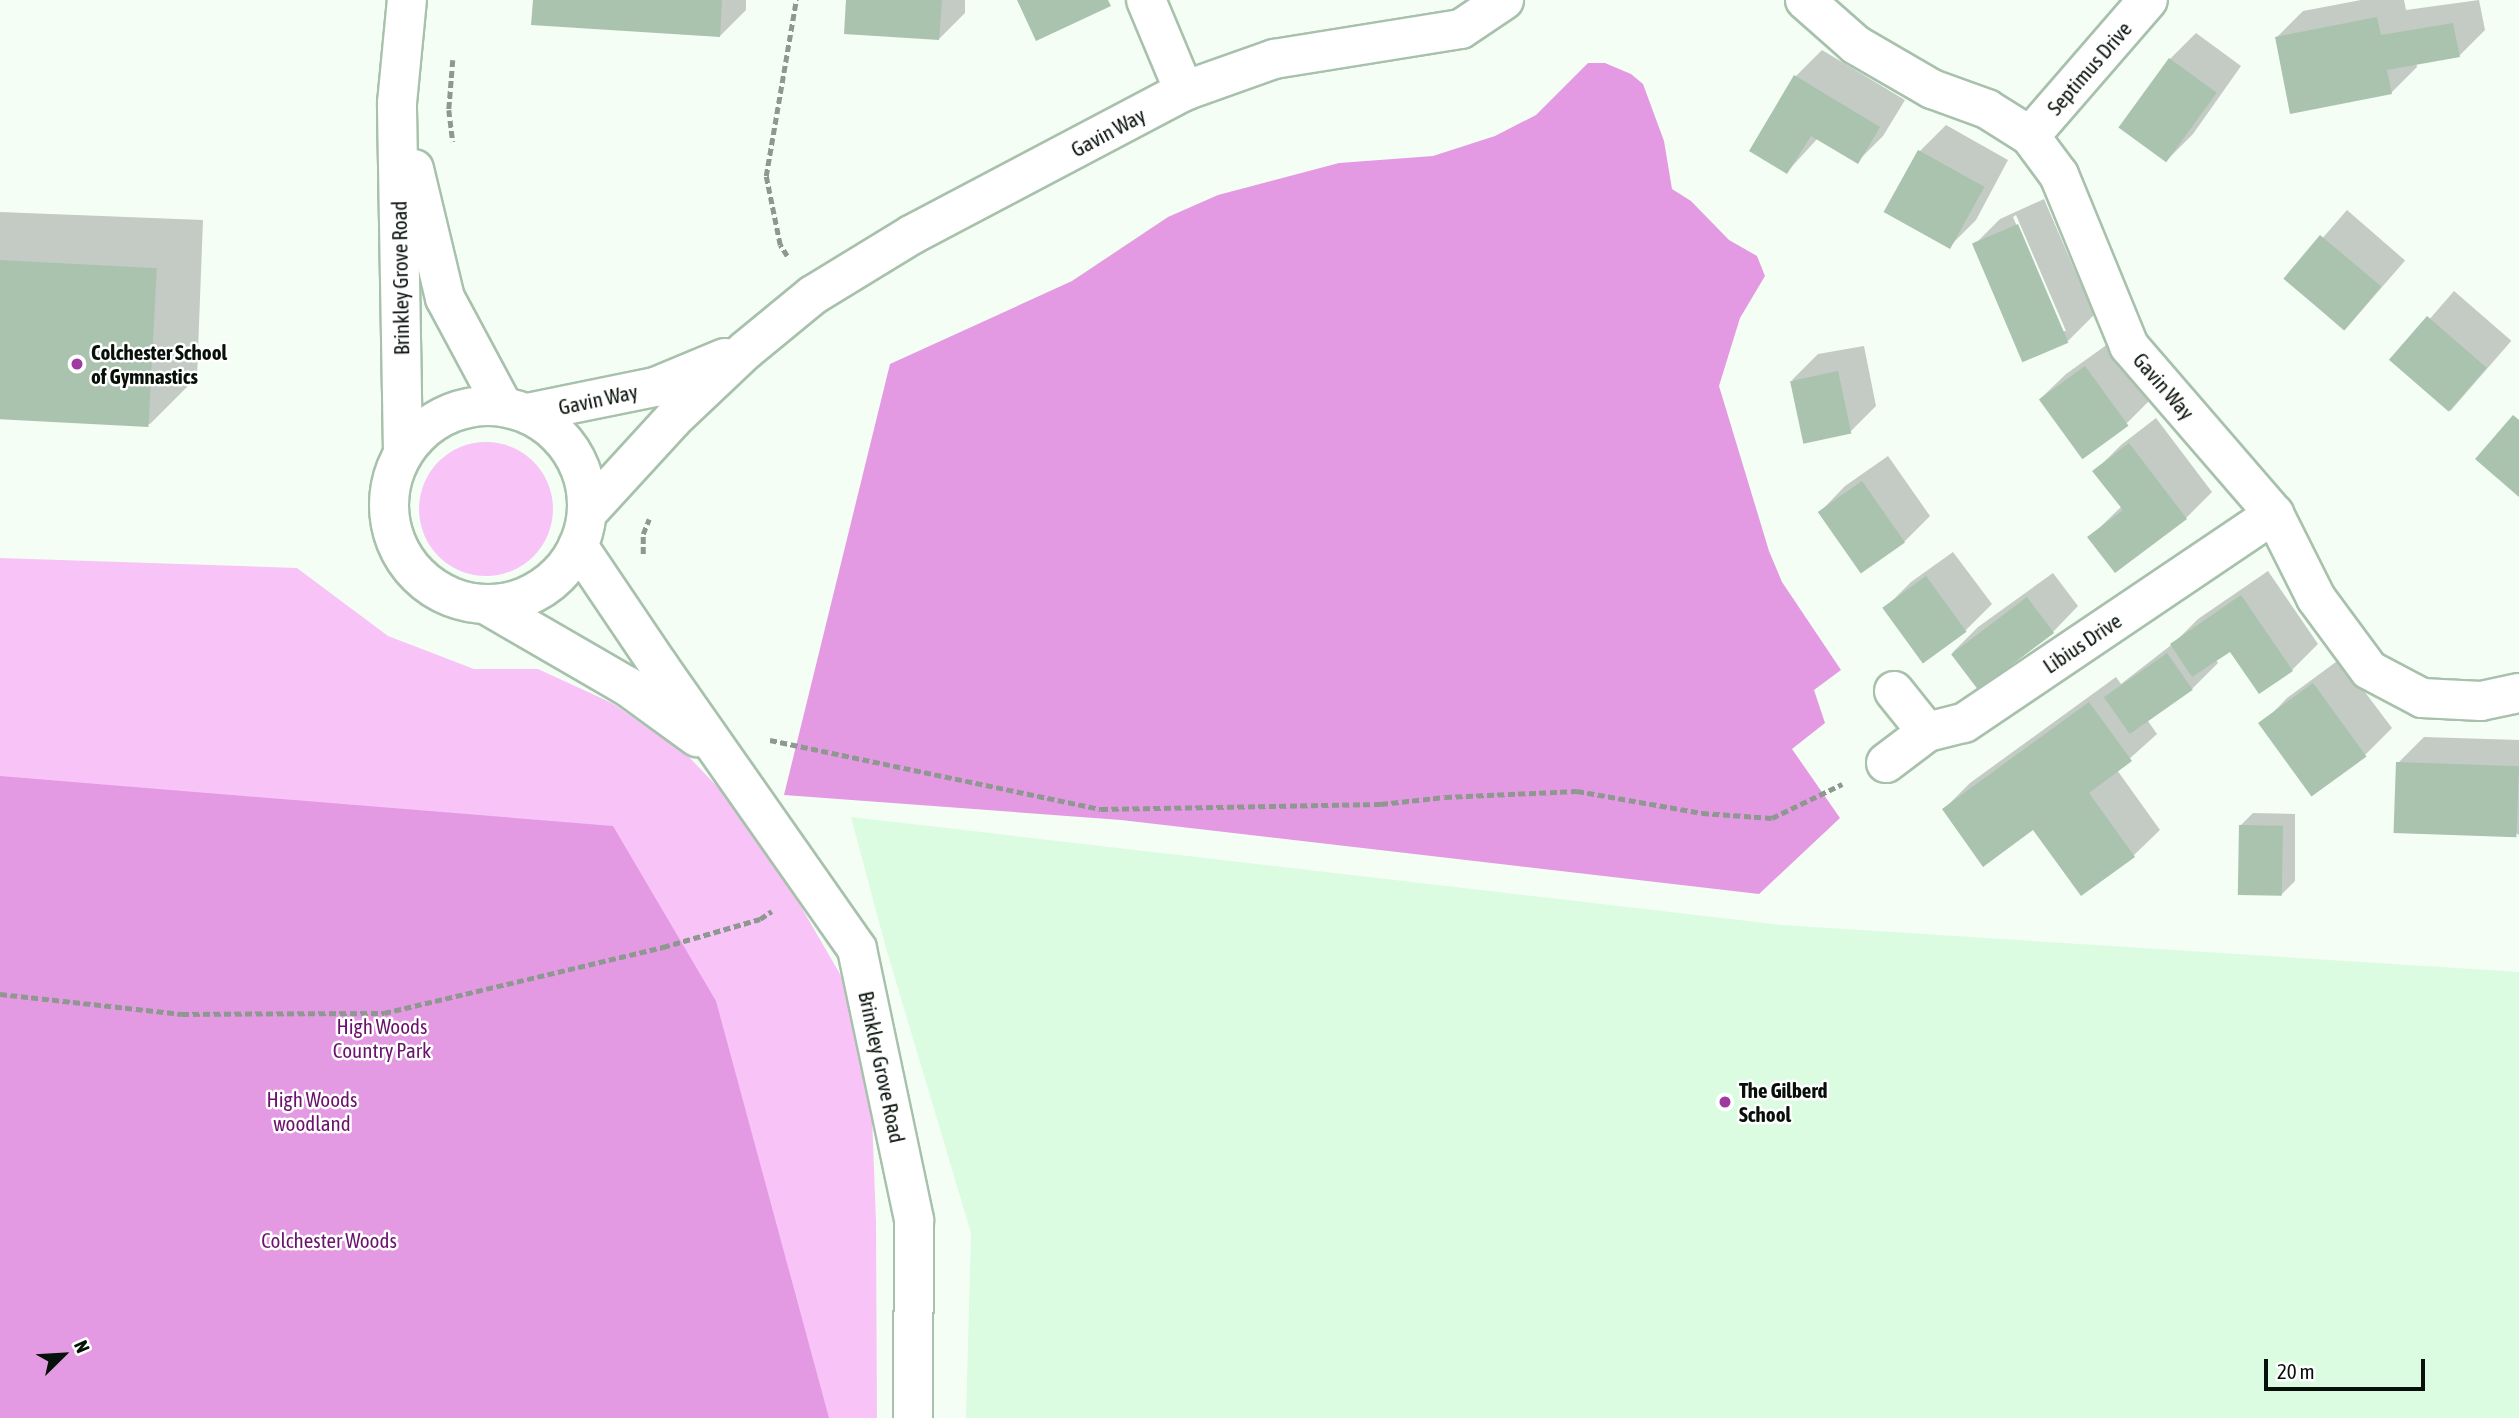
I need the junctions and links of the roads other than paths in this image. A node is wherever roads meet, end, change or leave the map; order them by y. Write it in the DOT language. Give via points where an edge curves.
graph roads {
  1 [pos="407,0"];
  2 [pos="1146,0"];
  3 [pos="1504,0"];
  4 [pos="1805,0"];
  5 [pos="2148,0"];
  6 [pos="1184,91"];
  7 [pos="397,103"];
  8 [pos="2030,136"];
  9 [pos="746,350"];
  10 [pos="515,410"];
  11 [pos="403,452"];
  12 [pos="2274,514"];
  13 [pos="583,529"];
  14 [pos="487,605"];
  15 [pos="1894,691"];
  16 [pos="2519,693"];
  17 [pos="1927,733"];
  18 [pos="717,747"];
  19 [pos="1886,763"];
  20 [pos="913,1418"];
  1 -- 7 [label="street, Brinkley Grove Road"];
  2 -- 6 [label="street"];
  3 -- 6 [label="street, Gavin Way" via="1461,29 1274,59"];
  4 -- 8 [label="street, Gavin Way" via="1856,45 1932,89 1987,109"];
  5 -- 8 [label="street, Septimus Drive"];
  6 -- 9 [label="street, Gavin Way" via="913,234 813,295"];
  7 -- 10 [label="street, Brinkley Grove Road" via="445,298"];
  7 -- 11 [label="street, Brinkley Grove Road"];
  8 -- 12 [label="street, Gavin Way" via="2059,175 2129,346"];
  9 -- 10 [label="street, Gavin Way" via="655,387"];
  9 -- 13 [label="street, Gavin Way" via="673,419"];
  10 -- 11 [label="street" via="456,410 426,426"];
  10 -- 13 [label="street" via="556,432 569,447 584,479"];
  11 -- 14 [label="street" via="388,499 392,534 408,564 423,581 453,598"];
  12 -- 16 [label="street, Gavin Way" via="2316,598 2370,670 2422,698 2481,701"];
  12 -- 17 [label="street, Libius Drive" via="1964,723"];
  13 -- 14 [label="street" via="560,574 531,595"];
  13 -- 18 [label="street, Brinkley Grove Road"];
  14 -- 18 [label="street, Brinkley Grove Road" via="627,686"];
  15 -- 17 [label="street"];
  17 -- 19 [label="street, Libius Drive"];
  18 -- 20 [label="street, Brinkley Grove Road" via="857,949 914,1220"];
}
